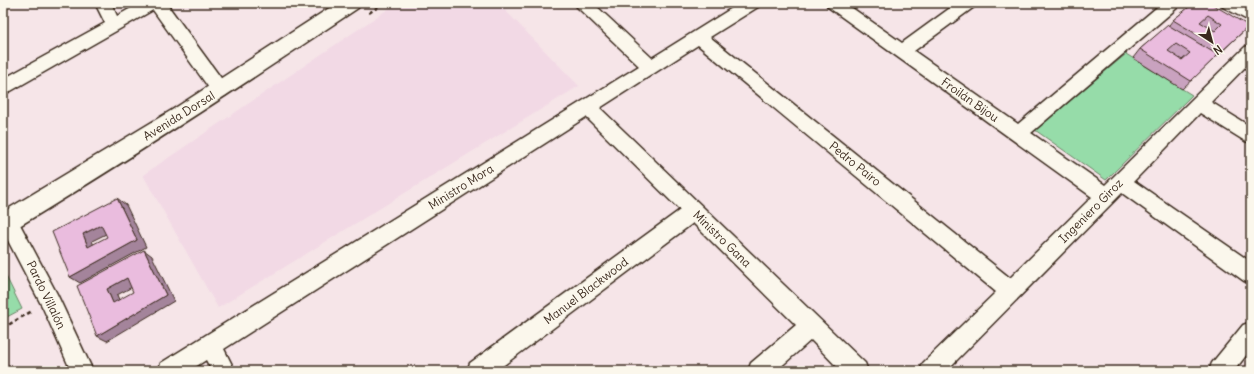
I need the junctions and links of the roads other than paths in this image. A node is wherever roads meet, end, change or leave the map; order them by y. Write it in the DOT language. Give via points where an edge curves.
graph roads {
  1 [pos="103,3"];
  2 [pos="154,3"];
  3 [pos="157,3"];
  4 [pos="351,3"];
  5 [pos="583,3"];
  6 [pos="834,3"];
  7 [pos="968,3"];
  8 [pos="1172,3"];
  9 [pos="1228,3"];
  10 [pos="749,4"];
  11 [pos="1251,16"];
  12 [pos="114,25"];
  13 [pos="699,37"];
  14 [pos="902,51"];
  15 [pos="1251,51"];
  16 [pos="651,67"];
  17 [pos="3,87"];
  18 [pos="220,90"];
  19 [pos="1199,104"];
  20 [pos="587,107"];
  21 [pos="1018,134"];
  22 [pos="1251,136"];
  23 [pos="1121,182"];
  24 [pos="1106,196"];
  25 [pos="694,211"];
  26 [pos="5,222"];
  27 [pos="1251,274"];
  28 [pos="1011,292"];
  29 [pos="811,326"];
  30 [pos="1251,332"];
  31 [pos="210,345"];
  32 [pos="82,371"];
  33 [pos="169,371"];
  34 [pos="224,371"];
  35 [pos="478,371"];
  36 [pos="759,371"];
  37 [pos="857,371"];
  38 [pos="931,371"];
  39 [pos="1220,371"];
  1 -- 12 [label="street"];
  2 -- 12 [label="street"];
  3 -- 18 [label="street"];
  4 -- 18 [label="street, Avenida Dorsal"];
  5 -- 16 [label="street"];
  6 -- 14 [label="street, Froilán Bijou"];
  7 -- 14 [label="street"];
  8 -- 21 [label="street"];
  9 -- 11 [label="street"];
  10 -- 13 [label="street, Ministro Mora"];
  12 -- 17 [label="street"];
  13 -- 16 [label="street, Ministro Mora"];
  13 -- 28 [label="street, Pedro Pairo"];
  14 -- 21 [label="street, Froilán Bijou"];
  15 -- 19 [label="street, Ingeniero Giroz"];
  16 -- 20 [label="street, Ministro Mora"];
  18 -- 26 [label="street, Avenida Dorsal" via="105,163"];
  19 -- 22 [label="street"];
  19 -- 23 [label="street, Ingeniero Giroz"];
  20 -- 25 [label="street, Ministro Gana"];
  20 -- 31 [label="street, Ministro Mora"];
  21 -- 24 [label="street, Froilán Bijou"];
  23 -- 24 [label="street, Ingeniero Giroz"];
  23 -- 27 [label="street"];
  24 -- 28 [label="street, Ingeniero Giroz"];
  25 -- 29 [label="street, Ministro Gana"];
  25 -- 35 [label="street, Manuel Blackwood"];
  26 -- 32 [label="street, Pardo Villalón" via="50,301"];
  28 -- 38 [label="street, Ingeniero Giroz"];
  29 -- 36 [label="street"];
  29 -- 37 [label="street, Ministro Gana"];
  30 -- 39 [label="street"];
  31 -- 33 [label="street, Ministro Mora"];
  31 -- 34 [label="street"];
}
